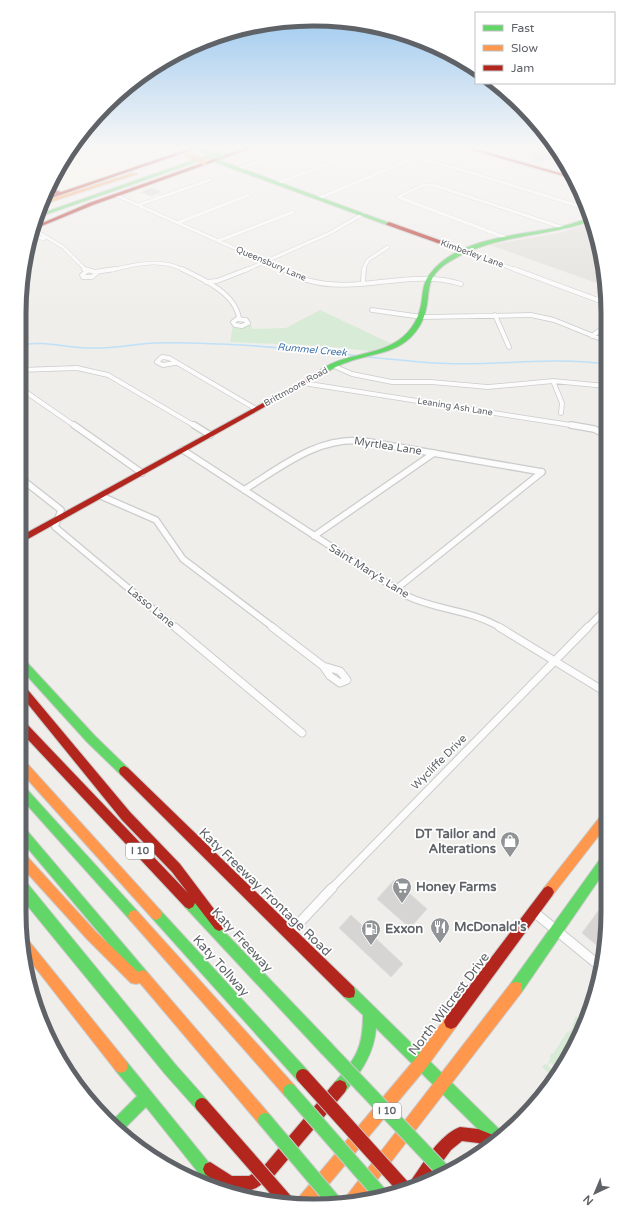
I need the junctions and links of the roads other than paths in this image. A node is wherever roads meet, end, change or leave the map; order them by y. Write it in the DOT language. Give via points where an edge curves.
graph roads {
  1 [pos="71,205"];
  2 [pos="84,205"];
  3 [pos="88,205"];
  4 [pos="138,205"];
  5 [pos="224,205"];
  6 [pos="339,205"];
  7 [pos="417,205"];
  8 [pos="494,205"];
  9 [pos="293,212"];
  10 [pos="363,214"];
  11 [pos="43,215"];
  12 [pos="586,220"];
  13 [pos="177,222"];
  14 [pos="40,226"];
  15 [pos="40,226"];
  16 [pos="564,228"];
  17 [pos="38,232"];
  18 [pos="38,232"];
  19 [pos="504,238"];
  20 [pos="218,241"];
  21 [pos="53,242"];
  22 [pos="388,247"];
  23 [pos="465,251"];
  24 [pos="265,262"];
  25 [pos="87,271"];
  26 [pos="98,272"];
  27 [pos="427,279"];
  28 [pos="363,281"];
  29 [pos="206,282"];
  30 [pos="461,284"];
  31 [pos="600,301"];
  32 [pos="372,310"];
  33 [pos="495,316"];
  34 [pos="422,317"];
  35 [pos="239,318"];
  36 [pos="601,330"];
  37 [pos="592,336"];
  38 [pos="601,339"];
  39 [pos="509,347"];
  40 [pos="175,363"];
  41 [pos="334,366"];
  42 [pos="26,370"];
  43 [pos="553,381"];
  44 [pos="304,383"];
  45 [pos="601,386"];
  46 [pos="26,392"];
  47 [pos="256,409"];
  48 [pos="561,413"];
  49 [pos="601,432"];
  50 [pos="210,435"];
  51 [pos="183,450"];
  52 [pos="434,453"];
  53 [pos="142,473"];
  54 [pos="26,482"];
  55 [pos="244,490"];
  56 [pos="101,496"];
  57 [pos="60,519"];
  58 [pos="314,536"];
  59 [pos="26,538"];
  60 [pos="396,589"];
  61 [pos="601,614"];
  62 [pos="555,661"];
  63 [pos="323,666"];
  64 [pos="26,668"];
  65 [pos="601,689"];
  66 [pos="26,695"];
  67 [pos="26,730"];
  68 [pos="302,733"];
  69 [pos="26,770"];
  70 [pos="26,796"];
  71 [pos="601,825"];
  72 [pos="26,838"];
  73 [pos="26,864"];
  74 [pos="601,867"];
  75 [pos="26,893"];
  76 [pos="534,912"];
  77 [pos="555,930"];
  78 [pos="289,934"];
  79 [pos="28,949"];
  80 [pos="596,962"];
  81 [pos="262,979"];
  82 [pos="370,1013"];
  83 [pos="187,1028"];
  84 [pos="421,1063"];
  85 [pos="443,1084"];
  86 [pos="146,1097"];
  87 [pos="119,1124"];
  88 [pos="495,1135"];
  89 [pos="489,1140"];
  90 [pos="202,1164"];
  91 [pos="441,1169"];
  92 [pos="421,1178"];
  93 [pos="216,1182"];
  94 [pos="402,1185"];
  95 [pos="379,1191"];
  96 [pos="355,1196"];
  97 [pos="283,1197"];
  98 [pos="331,1198"];
  99 [pos="307,1199"];
  1 -- 11 [label="main road"];
  2 -- 14 [label="main road"];
  3 -- 15 [label="main road"];
  4 -- 13 [label="street, Queensbury Lane"];
  5 -- 13 [label="street"];
  6 -- 10 [label="main road, Kimberley Lane"];
  7 -- 19 [label="street"];
  8 -- 16 [label="street"];
  9 -- 20 [label="street"];
  10 -- 23 [label="main road, Kimberley Lane"];
  10 -- 24 [label="street" via="330,233"];
  12 -- 16 [label="main road"];
  13 -- 20 [label="street, Queensbury Lane"];
  16 -- 19 [label="main road"];
  17 -- 21 [label="street"];
  18 -- 21 [label="street"];
  19 -- 23 [label="main road"];
  20 -- 24 [label="street, Queensbury Lane"];
  21 -- 25 [label="street" via="71,253"];
  22 -- 28 [label="street" via="367,260 362,272"];
  23 -- 27 [label="main road" via="436,268"];
  23 -- 31 [label="street, Kimberley Lane"];
  24 -- 28 [label="street, Queensbury Lane" via="313,282"];
  24 -- 29 [label="street" via="227,278"];
  25 -- 26 [label="street"];
  25 -- 26 [label="street" via="82,277 92,277"];
  26 -- 29 [label="street" via="160,262 175,265"];
  27 -- 28 [label="street, Queensbury Lane"];
  27 -- 30 [label="street, Queensbury Lane"];
  27 -- 34 [label="main road, Brittmoore Road"];
  29 -- 35 [label="street" via="232,301 238,309"];
  32 -- 34 [label="street"];
  33 -- 34 [label="street"];
  33 -- 37 [label="street" via="542,317"];
  33 -- 39 [label="street"];
  34 -- 41 [label="main road, Brittmoore Road" via="406,339 388,349"];
  36 -- 37 [label="street"];
  37 -- 38 [label="street"];
  40 -- 47 [label="street"];
  41 -- 43 [label="street" via="352,374 392,382 431,382 488,387"];
  41 -- 44 [label="main road, Brittmoore Road"];
  42 -- 50 [label="street" via="61,367 98,372 121,381"];
  43 -- 45 [label="street"];
  43 -- 48 [label="street" via="562,403"];
  44 -- 47 [label="main road, Brittmoore Road"];
  44 -- 49 [label="street, Leaning Ash Lane" via="594,429"];
  46 -- 53 [label="street"];
  47 -- 50 [label="main road, Brittmoore Road"];
  50 -- 51 [label="main road, Brittmoore Road"];
  51 -- 53 [label="main road, Brittmoore Road"];
  51 -- 55 [label="street, Saint Mary's Lane"];
  52 -- 55 [label="street, Myrtlea Lane" via="364,441 336,441 314,448"];
  52 -- 58 [label="street"];
  52 -- 60 [label="street, Myrtlea Lane" via="542,472"];
  53 -- 56 [label="main road, Brittmoore Road"];
  54 -- 57 [label="street, Lasso Lane" via="61,510"];
  55 -- 58 [label="street, Saint Mary's Lane"];
  56 -- 57 [label="main road, Brittmoore Road"];
  56 -- 63 [label="street" via="156,520 183,559"];
  57 -- 59 [label="main road, Brittmoore Road"];
  57 -- 68 [label="street, Lasso Lane" via="55,527"];
  58 -- 60 [label="street, Saint Mary's Lane"];
  60 -- 62 [label="street, Saint Mary's Lane" via="421,603 464,612 487,620"];
  61 -- 62 [label="street, Wycliffe Drive"];
  62 -- 65 [label="street, Saint Mary's Lane"];
  62 -- 78 [label="street, Wycliffe Drive"];
  64 -- 78 [label="main road, Katy Freeway Frontage Road" via="91,739"];
  66 -- 81 [label="main road" via="126,816 176,868"];
  67 -- 81 [label="main road, Katy Freeway / I 10"];
  69 -- 94 [label="main road, Katy Tollway, bridge"];
  70 -- 95 [label="main road, bridge"];
  71 -- 76 [label="main road, North Wilcrest Drive"];
  72 -- 83 [label="main road"];
  73 -- 83 [label="main road" via="91,935"];
  74 -- 77 [label="main road"];
  75 -- 97 [label="main road, bridge" via="170,1069"];
  76 -- 77 [label="street"];
  76 -- 84 [label="main road, North Wilcrest Drive"];
  77 -- 80 [label="street"];
  77 -- 85 [label="main road" via="510,996"];
  78 -- 82 [label="main road, Katy Freeway Frontage Road"];
  79 -- 86 [label="main road"];
  81 -- 91 [label="main road, Katy Freeway / I 10, bridge"];
  82 -- 84 [label="main road, Katy Freeway Frontage Road"];
  82 -- 90 [label="main road" via="371,1031 361,1063 268,1172 251,1183 230,1184"];
  83 -- 98 [label="main road, bridge"];
  84 -- 85 [label="main road, Katy Freeway Frontage Road"];
  84 -- 99 [label="main road, North Wilcrest Drive"];
  85 -- 88 [label="main road, Katy Freeway Frontage Road"];
  85 -- 96 [label="main road"];
  86 -- 87 [label="main road"];
  86 -- 90 [label="main road"];
  89 -- 92 [label="main road" via="460,1134 446,1145"];
  90 -- 93 [label="main road"];
}
